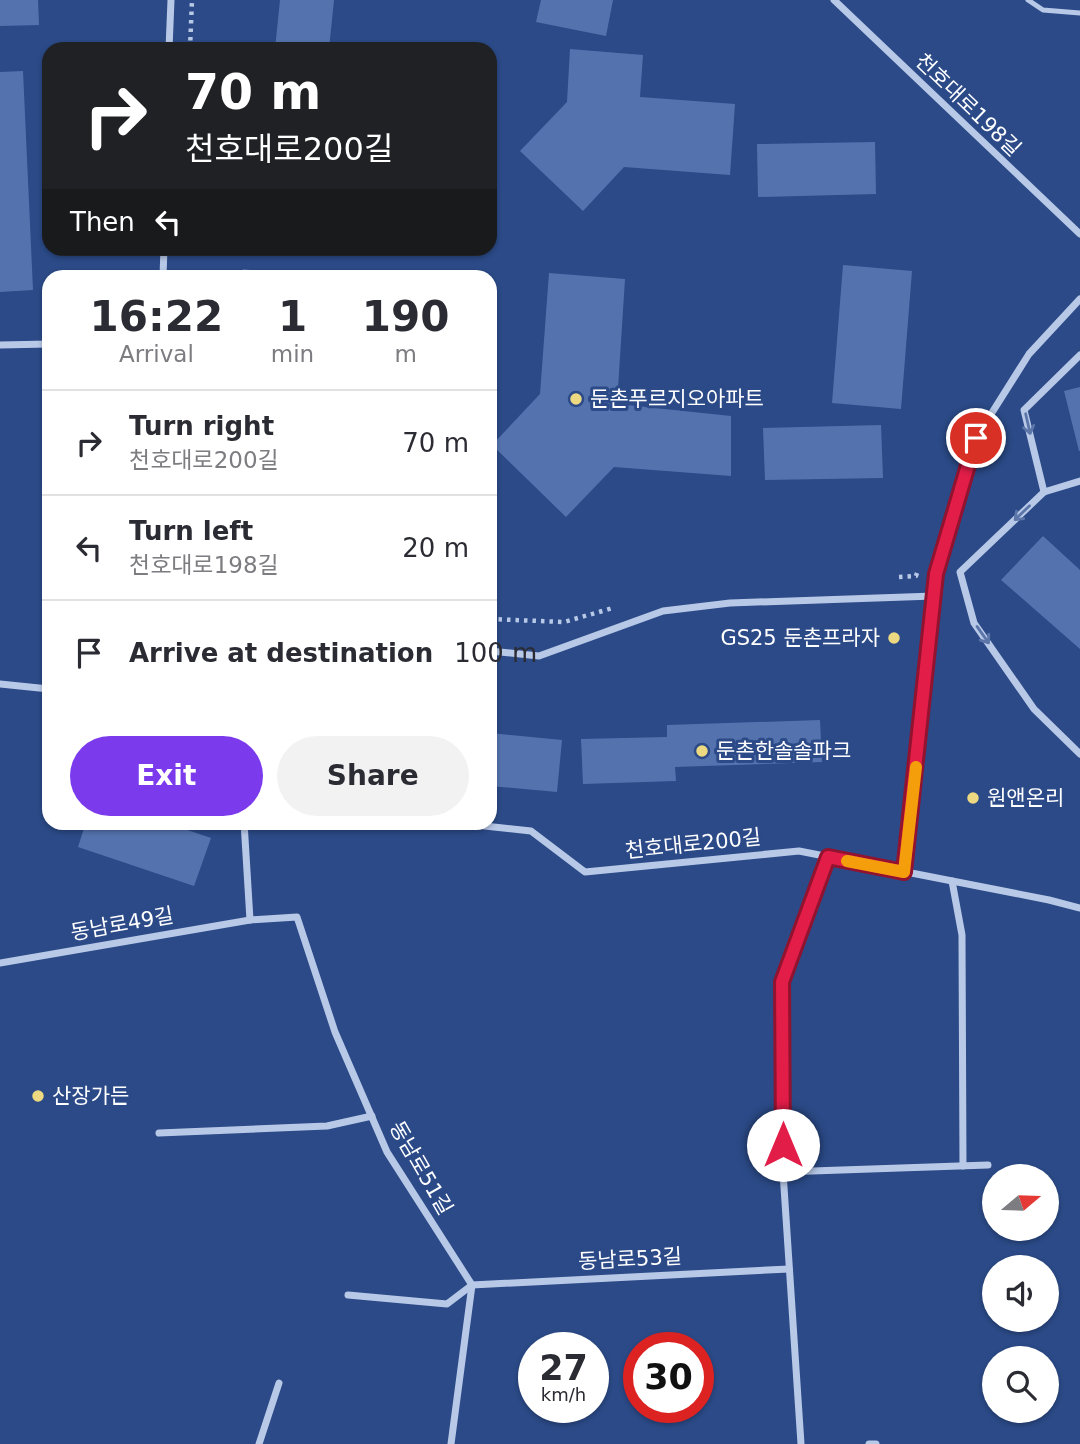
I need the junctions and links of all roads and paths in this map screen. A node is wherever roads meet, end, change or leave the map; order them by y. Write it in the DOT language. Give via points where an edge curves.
graph roads {
  1 [pos="171,0"];
  2 [pos="192,0"];
  3 [pos="834,0"];
  4 [pos="1028,0"];
  5 [pos="1080,13"];
  6 [pos="169,42"];
  7 [pos="190,42"];
  8 [pos="1080,234"];
  9 [pos="1080,299"];
  10 [pos="42,344"];
  11 [pos="0,345"];
  12 [pos="1080,355"];
  13 [pos="1080,481"];
  14 [pos="1044,492"];
  15 [pos="922,568"];
  16 [pos="889,578"];
  17 [pos="934,596"];
  18 [pos="625,604"];
  19 [pos="497,619"];
  20 [pos="497,652"];
  21 [pos="0,684"];
  22 [pos="42,688"];
  23 [pos="1080,754"];
  24 [pos="497,827"];
  25 [pos="244,830"];
  26 [pos="828,857"];
  27 [pos="904,872"];
  28 [pos="952,881"];
  29 [pos="1080,908"];
  30 [pos="250,920"];
  31 [pos="0,963"];
  32 [pos="372,1116"];
  33 [pos="159,1133"];
  34 [pos="982,1165"];
  35 [pos="962,1166"];
  36 [pos="783,1172"];
  37 [pos="789,1269"];
  38 [pos="472,1285"];
  39 [pos="348,1295"];
  40 [pos="279,1383"];
  41 [pos="259,1444"];
  42 [pos="451,1444"];
  43 [pos="801,1444"];
  44 [pos="869,1444"];
  45 [pos="876,1444"];
  1 -- 6 [label="street"];
  2 -- 7 [label="path"];
  3 -- 8 [label="street, 천호대로198길"];
  4 -- 5 [label="lane" via="1043,10"];
  9 -- 17 [label="street" via="1029,354 976,438 936,574"];
  10 -- 11 [label="street"];
  12 -- 14 [label="street, one-way" via="1024,410"];
  13 -- 14 [label="street"];
  14 -- 23 [label="street, one-way" via="960,572 974,623 1034,709"];
  15 -- 16 [label="path" via="916,576"];
  17 -- 20 [label="street" via="730,603 663,611 539,656"];
  17 -- 27 [label="street"];
  18 -- 19 [label="path" via="564,622"];
  21 -- 22 [label="street"];
  24 -- 26 [label="street, 천호대로200길" via="531,831 585,872 799,851"];
  25 -- 30 [label="street"];
  26 -- 27 [label="street, 천호대로200길"];
  26 -- 36 [label="street" via="782,982"];
  27 -- 28 [label="street, 천호대로200길"];
  28 -- 29 [label="street, 천호대로200길"];
  28 -- 35 [label="street" via="962,935"];
  30 -- 31 [label="street, 동남로49길"];
  30 -- 32 [label="street, 동남로51길" via="297,917 335,1032"];
  32 -- 33 [label="street" via="327,1126"];
  32 -- 38 [label="street, 동남로51길" via="387,1152"];
  34 -- 35 [label="street"];
  35 -- 36 [label="street"];
  36 -- 37 [label="street"];
  37 -- 38 [label="street, 동남로53길"];
  37 -- 43 [label="street"];
  38 -- 39 [label="street" via="447,1304"];
  38 -- 42 [label="street"];
  40 -- 41 [label="street"];
  44 -- 45 [label="street"];
}
